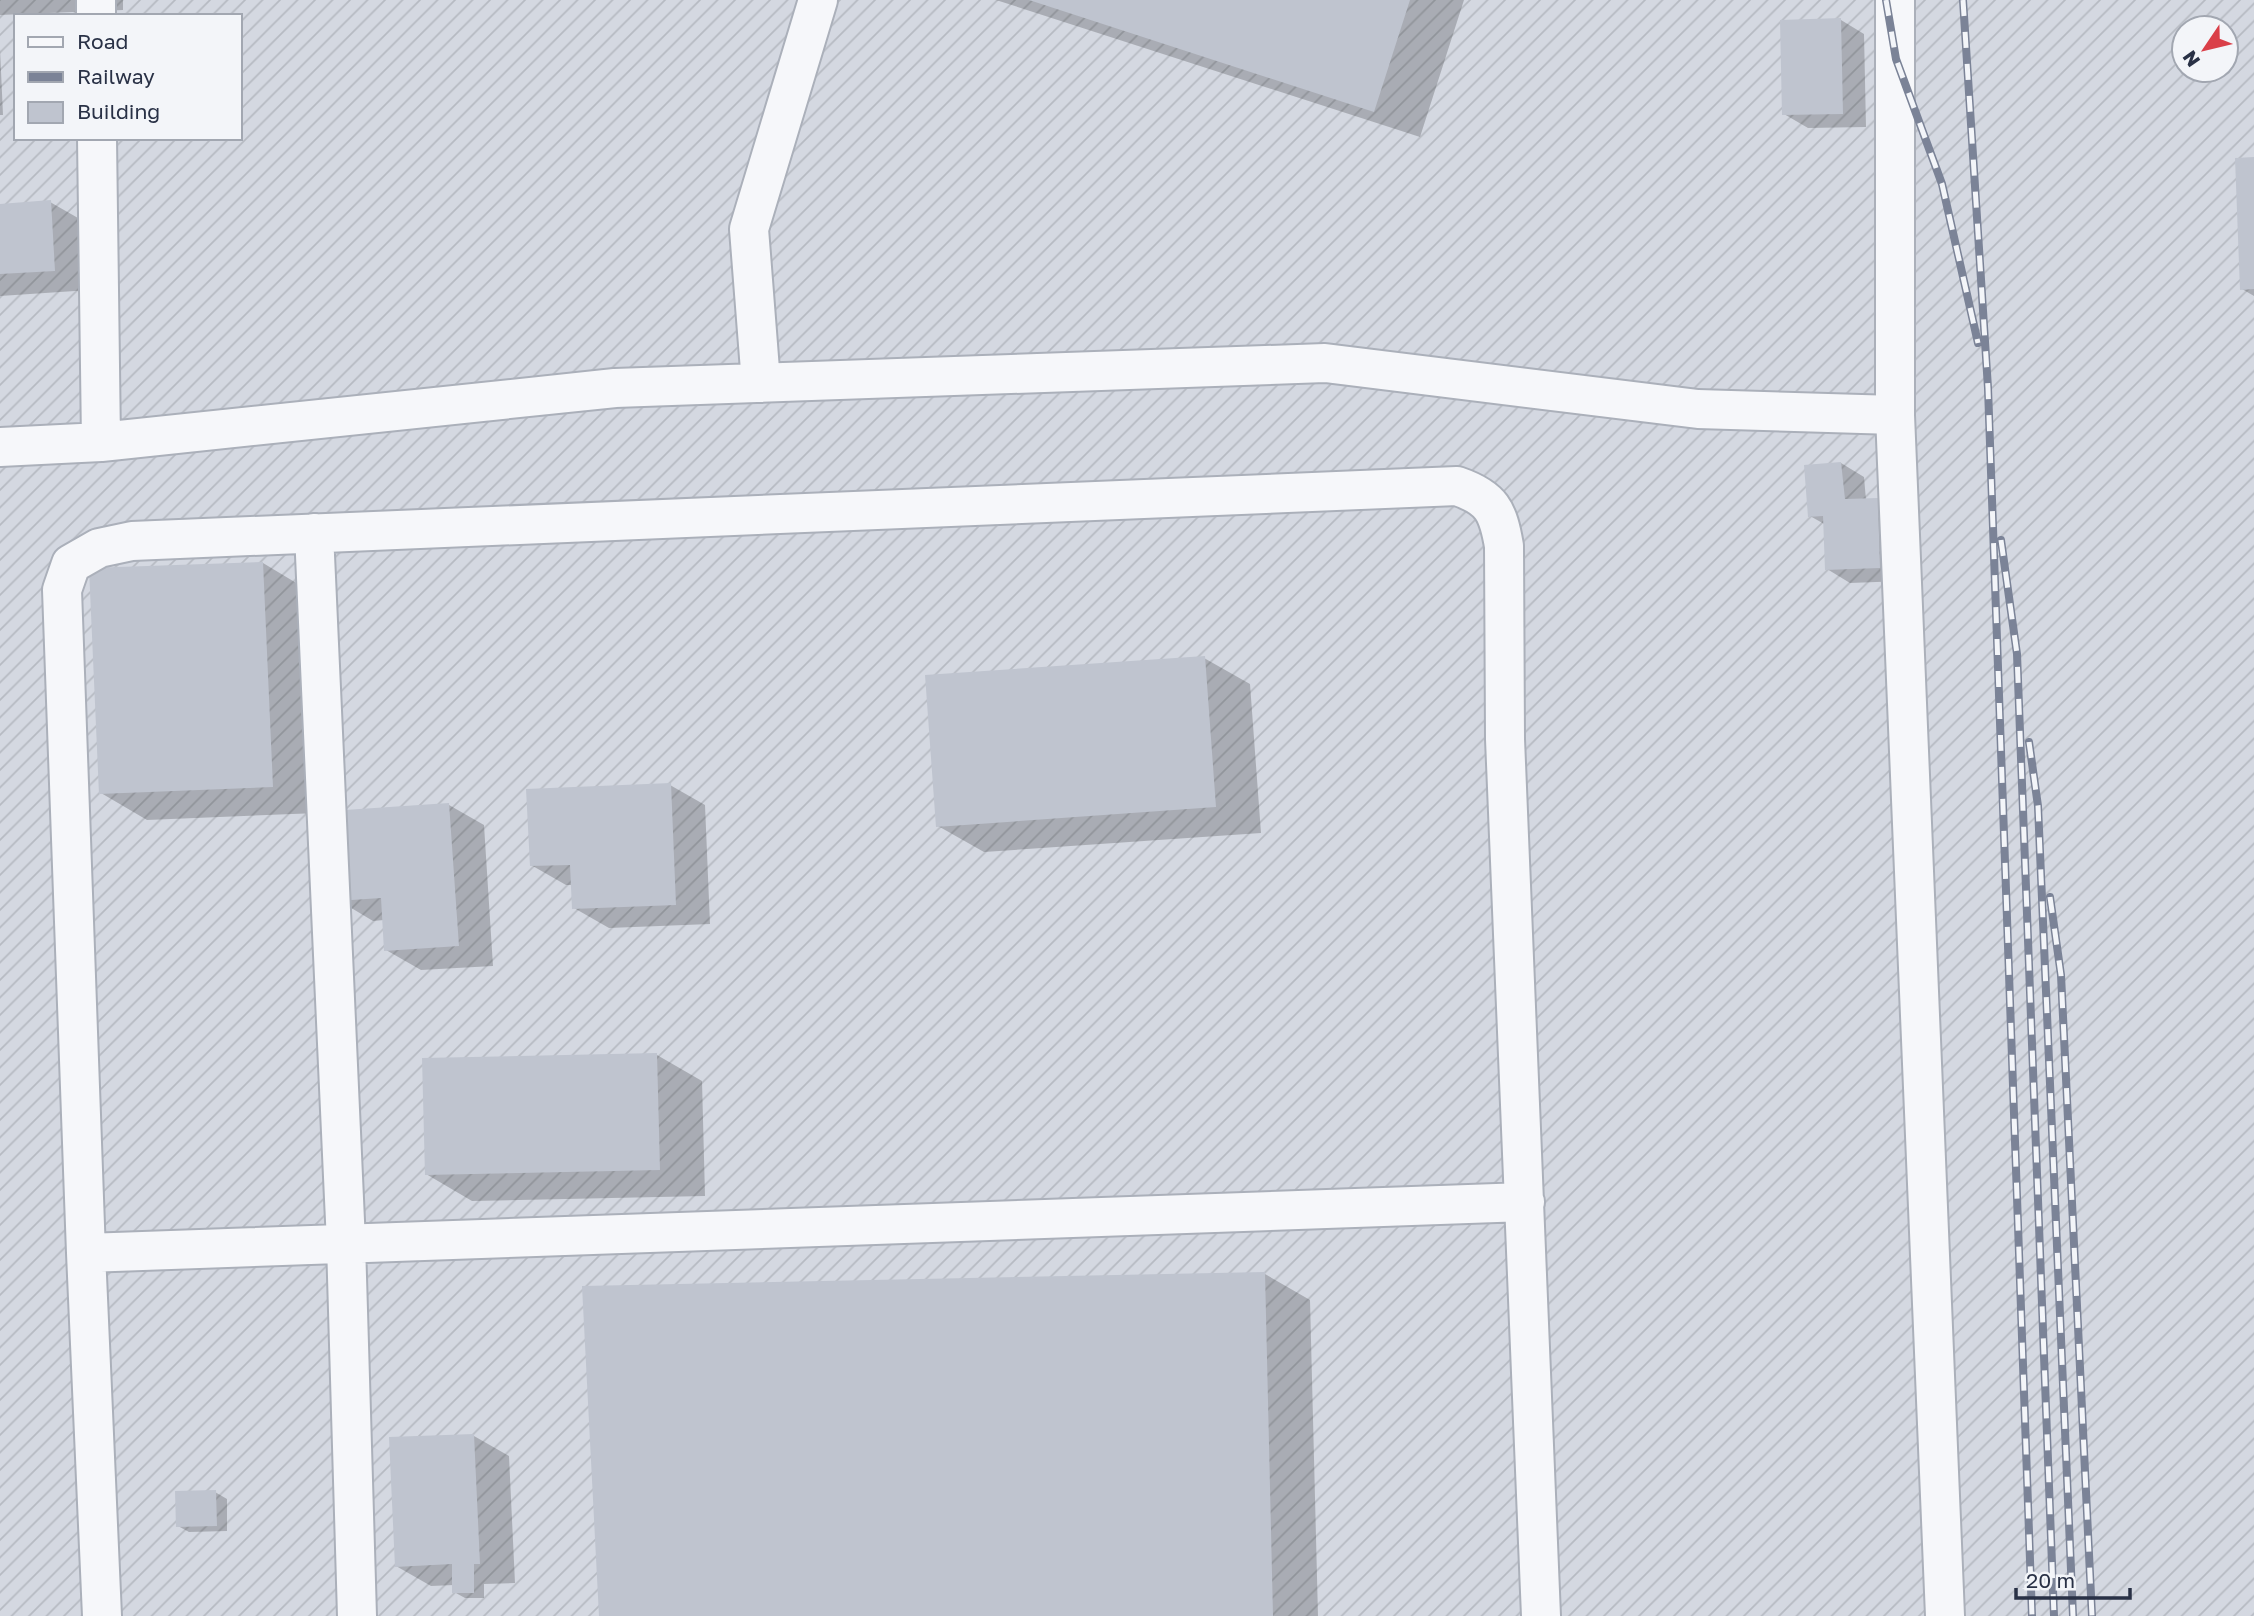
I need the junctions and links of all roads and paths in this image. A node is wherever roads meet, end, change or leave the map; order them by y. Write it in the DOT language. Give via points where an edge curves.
graph roads {
  1 [pos="818,0"];
  2 [pos="1895,0"];
  3 [pos="97,140"];
  4 [pos="761,383"];
  5 [pos="1895,415"];
  6 [pos="101,442"];
  7 [pos="0,447"];
  8 [pos="314,533"];
  9 [pos="1525,1202"];
  10 [pos="346,1244"];
  11 [pos="86,1253"];
  12 [pos="102,1616"];
  13 [pos="357,1616"];
  14 [pos="1541,1616"];
  15 [pos="1945,1616"];
  1 -- 4 [label="lane" via="749,229"];
  2 -- 5 [label="lane"];
  3 -- 6 [label="lane"];
  4 -- 5 [label="lane" via="1325,363 1698,409"];
  4 -- 6 [label="lane" via="615,388"];
  5 -- 15 [label="lane"];
  6 -- 7 [label="lane"];
  8 -- 9 [label="lane" via="1427,487 1457,486 1478,493 1493,507 1504,546 1506,739"];
  8 -- 10 [label="lane"];
  8 -- 11 [label="lane" via="110,545 71,564 62,590"];
  9 -- 10 [label="lane"];
  9 -- 14 [label="lane"];
  10 -- 11 [label="lane"];
  10 -- 13 [label="lane"];
  11 -- 12 [label="lane"];
}
